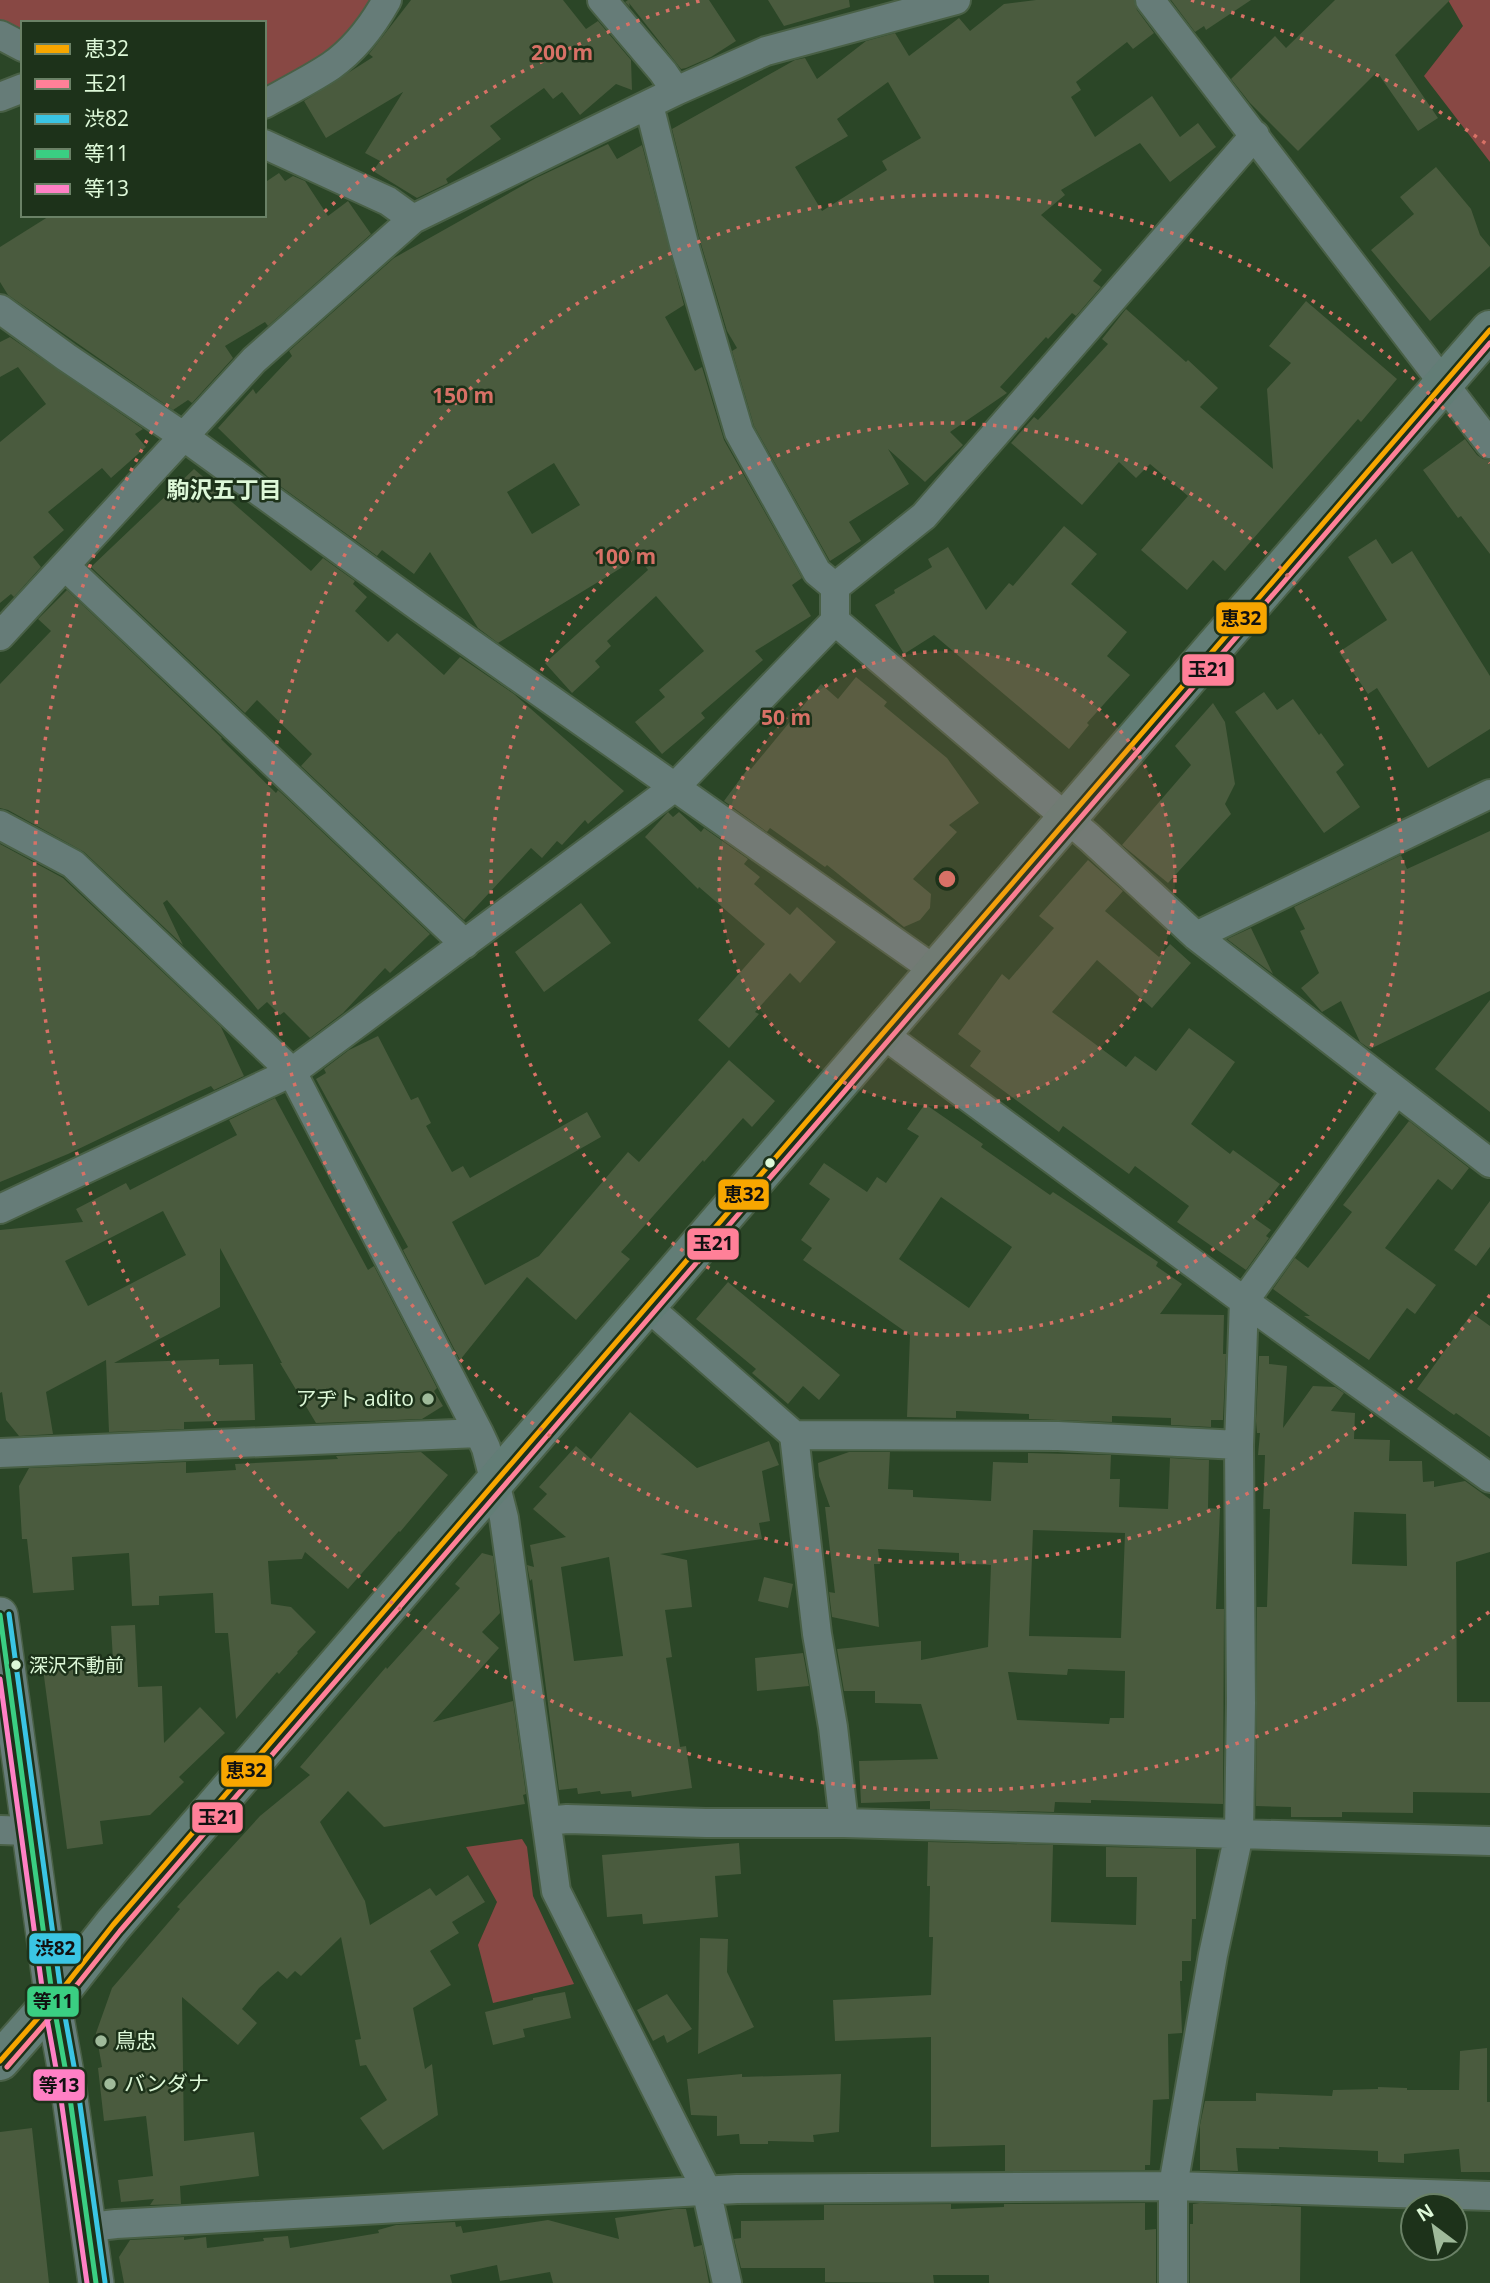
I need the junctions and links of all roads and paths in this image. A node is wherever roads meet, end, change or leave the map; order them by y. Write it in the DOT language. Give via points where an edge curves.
graph roads {
  1 [pos="387,0"];
  2 [pos="602,0"];
  3 [pos="956,0"];
  4 [pos="1150,0"];
  5 [pos="0,35"];
  6 [pos="21,46"];
  7 [pos="21,89"];
  8 [pos="676,91"];
  9 [pos="0,97"];
  10 [pos="266,103"];
  11 [pos="649,106"];
  12 [pos="1255,135"];
  13 [pos="266,145"];
  14 [pos="413,219"];
  15 [pos="0,309"];
  16 [pos="1490,330"];
  17 [pos="1444,384"];
  18 [pos="183,436"];
  19 [pos="1490,444"];
  20 [pos="65,566"];
  21 [pos="835,587"];
  22 [pos="835,621"];
  23 [pos="0,636"];
  24 [pos="676,786"];
  25 [pos="1490,794"];
  26 [pos="1067,819"];
  27 [pos="0,825"];
  28 [pos="1196,936"];
  29 [pos="466,944"];
  30 [pos="936,971"];
  31 [pos="883,1034"];
  32 [pos="292,1072"];
  33 [pos="1395,1091"];
  34 [pos="1490,1163"];
  35 [pos="0,1209"];
  36 [pos="1244,1301"];
  37 [pos="648,1306"];
  38 [pos="479,1433"];
  39 [pos="794,1435"];
  40 [pos="1239,1446"];
  41 [pos="0,1453"];
  42 [pos="1490,1478"];
  43 [pos="496,1485"];
  44 [pos="0,1615"];
  45 [pos="547,1821"];
  46 [pos="844,1823"];
  47 [pos="14,1831"];
  48 [pos="1239,1834"];
  49 [pos="1490,1841"];
  50 [pos="53,2001"];
  51 [pos="0,2061"];
  52 [pos="1174,2186"];
  53 [pos="706,2189"];
  54 [pos="1490,2196"];
  55 [pos="90,2228"];
  56 [pos="96,2283"];
  57 [pos="727,2283"];
  58 [pos="1173,2283"];
  1 -- 10 [label="street" via="360,39 332,65"];
  2 -- 8 [label="street"];
  3 -- 8 [label="street" via="772,49"];
  4 -- 12 [label="street"];
  5 -- 6 [label="street"];
  7 -- 9 [label="street"];
  8 -- 11 [label="street"];
  11 -- 14 [label="street"];
  11 -- 21 [label="street" via="739,432 817,572"];
  12 -- 17 [label="street"];
  12 -- 21 [label="street" via="925,516"];
  13 -- 14 [label="street" via="388,201"];
  14 -- 18 [label="street" via="254,360"];
  15 -- 18 [label="street"];
  16 -- 17 [label="main road"];
  17 -- 19 [label="street"];
  17 -- 26 [label="main road"];
  18 -- 20 [label="street"];
  18 -- 24 [label="street"];
  20 -- 23 [label="street"];
  20 -- 29 [label="street"];
  21 -- 22 [label="street"];
  22 -- 24 [label="street"];
  22 -- 26 [label="street"];
  24 -- 29 [label="street"];
  24 -- 30 [label="street"];
  25 -- 28 [label="street"];
  26 -- 28 [label="street"];
  26 -- 30 [label="main road"];
  27 -- 32 [label="street" via="73,864"];
  28 -- 33 [label="street"];
  29 -- 32 [label="street"];
  30 -- 31 [label="main road"];
  31 -- 36 [label="street"];
  31 -- 37 [label="main road"];
  32 -- 35 [label="street"];
  32 -- 38 [label="street"];
  33 -- 34 [label="street"];
  33 -- 36 [label="street"];
  36 -- 40 [label="street"];
  36 -- 42 [label="street"];
  37 -- 39 [label="street"];
  37 -- 43 [label="main road"];
  38 -- 41 [label="street"];
  38 -- 43 [label="street"];
  39 -- 40 [label="street" via="1058,1436"];
  39 -- 46 [label="street"];
  40 -- 48 [label="street"];
  43 -- 45 [label="street" via="505,1518"];
  43 -- 50 [label="main road"];
  44 -- 47 [label="street"];
  45 -- 46 [label="street"];
  45 -- 53 [label="street" via="556,1891"];
  46 -- 48 [label="street"];
  47 -- 50 [label="street"];
  48 -- 49 [label="street"];
  48 -- 52 [label="street" via="1213,1955"];
  50 -- 51 [label="main road"];
  50 -- 55 [label="street"];
  52 -- 53 [label="street"];
  52 -- 54 [label="street"];
  52 -- 58 [label="street"];
  53 -- 55 [label="street"];
  53 -- 57 [label="street"];
  55 -- 56 [label="street"];
}
